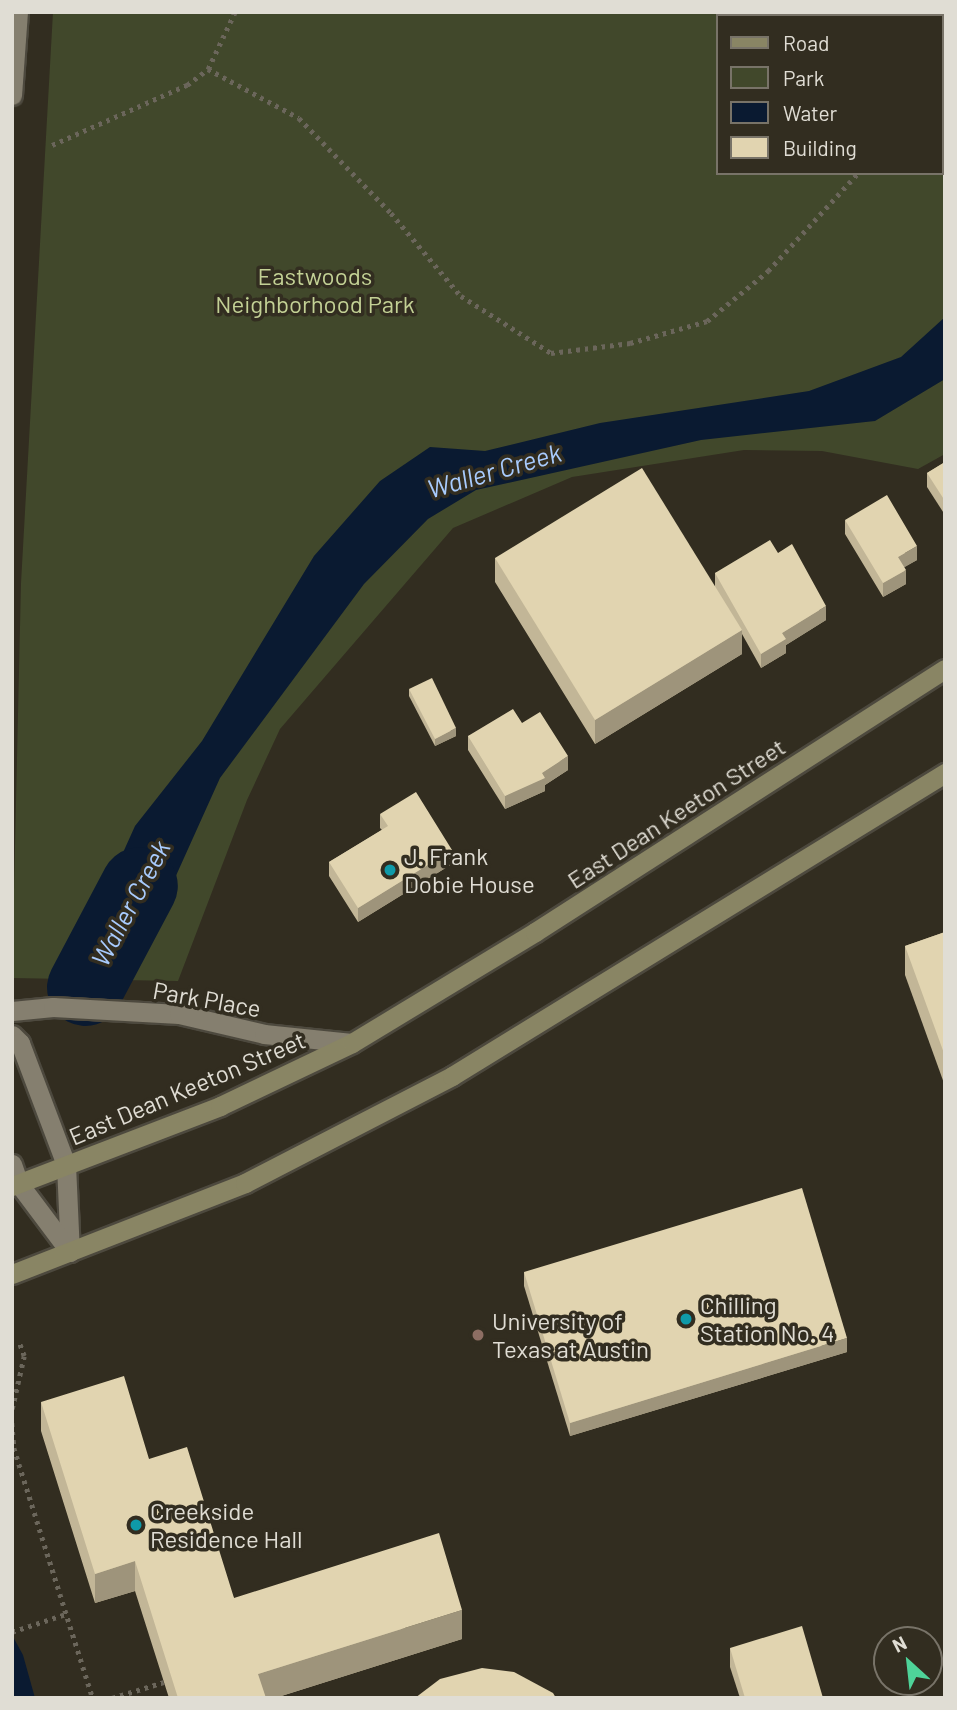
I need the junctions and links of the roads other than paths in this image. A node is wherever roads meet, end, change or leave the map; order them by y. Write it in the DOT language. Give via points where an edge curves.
graph roads {
  1 [pos="18,12"];
  2 [pos="12,95"];
  3 [pos="945,669"];
  4 [pos="945,773"];
  5 [pos="12,1011"];
  6 [pos="12,1035"];
  7 [pos="352,1043"];
  8 [pos="12,1164"];
  9 [pos="66,1165"];
  10 [pos="16,1185"];
  11 [pos="71,1252"];
  12 [pos="12,1274"];
  1 -- 2 [label="street"];
  3 -- 7 [label="main road, East Dean Keeton Street" via="536,932"];
  4 -- 11 [label="main road" via="452,1076 245,1183"];
  5 -- 7 [label="street, Park Place" via="53,1007 179,1014 264,1034"];
  6 -- 9 [label="street" via="20,1042"];
  7 -- 9 [label="main road, East Dean Keeton Street" via="220,1106"];
  8 -- 10 [label="street"];
  9 -- 10 [label="main road, East Dean Keeton Street"];
  9 -- 11 [label="street"];
  10 -- 11 [label="street"];
  11 -- 12 [label="main road"];
}
